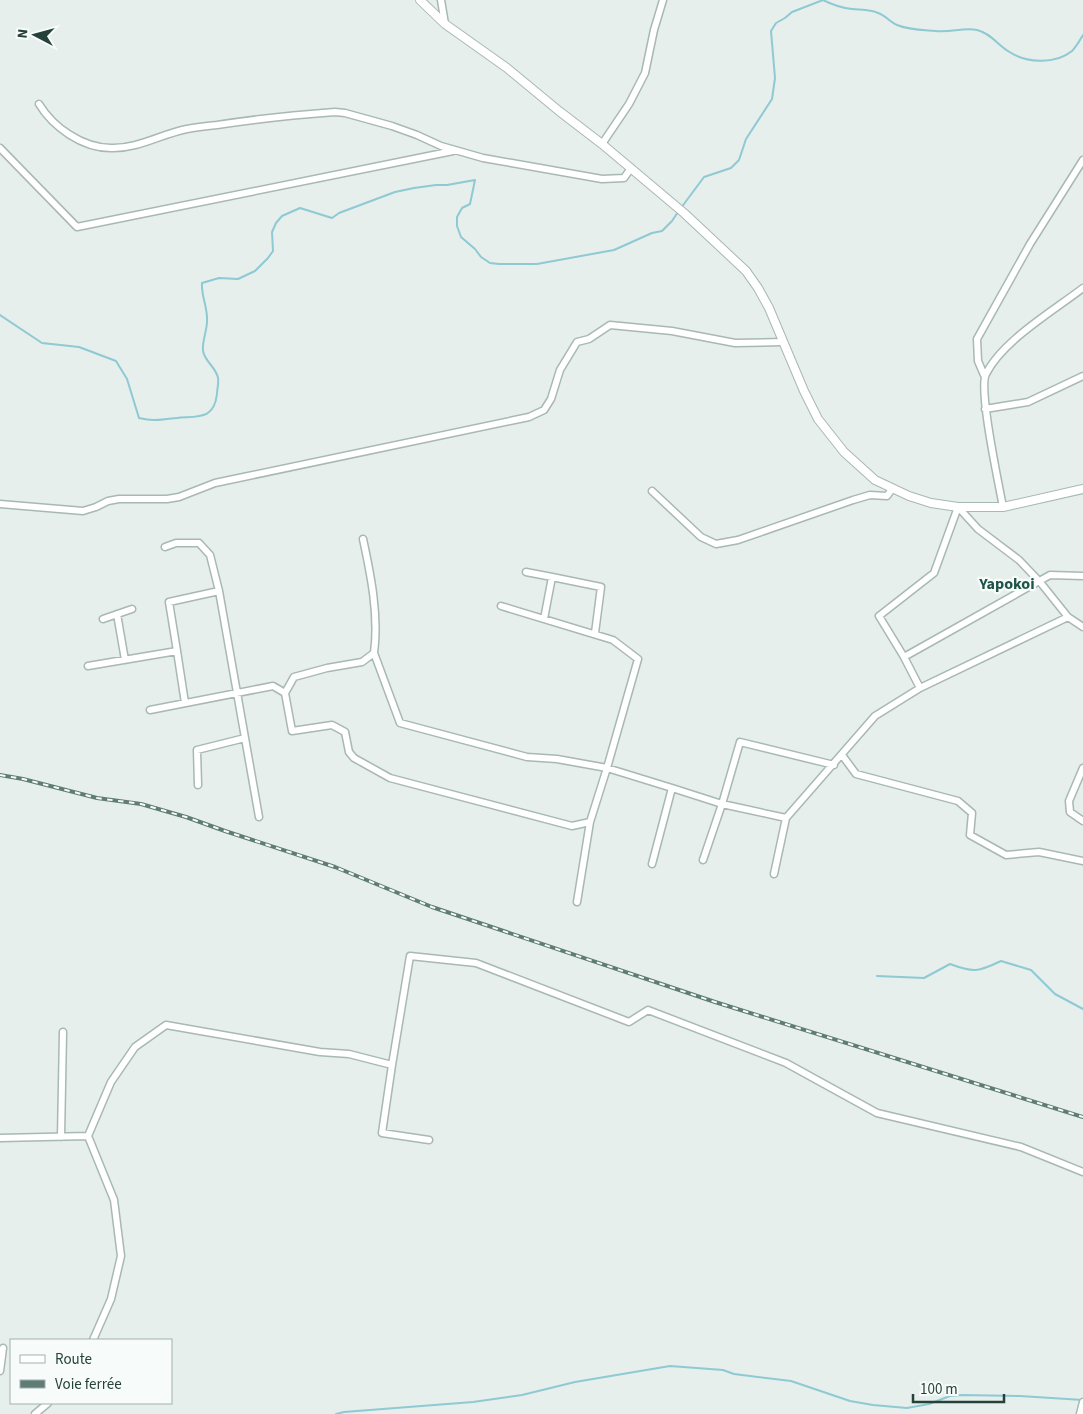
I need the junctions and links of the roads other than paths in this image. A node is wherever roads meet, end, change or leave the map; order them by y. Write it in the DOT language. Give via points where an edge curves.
graph roads {
  1 [pos="420,0"];
  2 [pos="441,0"];
  3 [pos="663,0"];
  4 [pos="445,24"];
  5 [pos="39,104"];
  6 [pos="602,144"];
  7 [pos="0,148"];
  8 [pos="454,151"];
  9 [pos="1083,160"];
  10 [pos="631,168"];
  11 [pos="1083,288"];
  12 [pos="783,342"];
  13 [pos="984,376"];
  14 [pos="1083,376"];
  15 [pos="985,408"];
  16 [pos="892,489"];
  17 [pos="1083,489"];
  18 [pos="652,491"];
  19 [pos="0,504"];
  20 [pos="958,507"];
  21 [pos="1003,507"];
  22 [pos="363,539"];
  23 [pos="165,547"];
  24 [pos="526,572"];
  25 [pos="1083,576"];
  26 [pos="552,577"];
  27 [pos="1040,582"];
  28 [pos="219,591"];
  29 [pos="501,606"];
  30 [pos="132,609"];
  31 [pos="117,614"];
  32 [pos="1068,617"];
  33 [pos="103,619"];
  34 [pos="544,619"];
  35 [pos="1083,627"];
  36 [pos="595,633"];
  37 [pos="177,651"];
  38 [pos="374,654"];
  39 [pos="904,658"];
  40 [pos="124,660"];
  41 [pos="88,666"];
  42 [pos="920,688"];
  43 [pos="237,693"];
  44 [pos="285,693"];
  45 [pos="185,703"];
  46 [pos="150,710"];
  47 [pos="245,738"];
  48 [pos="842,755"];
  49 [pos="834,765"];
  50 [pos="607,768"];
  51 [pos="1083,768"];
  52 [pos="198,785"];
  53 [pos="672,788"];
  54 [pos="722,804"];
  55 [pos="259,817"];
  56 [pos="786,818"];
  57 [pos="1083,821"];
  58 [pos="590,822"];
  59 [pos="703,860"];
  60 [pos="1083,861"];
  61 [pos="652,864"];
  62 [pos="774,874"];
  63 [pos="577,902"];
  64 [pos="63,1032"];
  65 [pos="392,1065"];
  66 [pos="61,1136"];
  67 [pos="88,1136"];
  68 [pos="0,1138"];
  69 [pos="429,1140"];
  70 [pos="1083,1172"];
  71 [pos="93,1339"];
  72 [pos="3,1348"];
  73 [pos="0,1371"];
  74 [pos="1083,1402"];
  75 [pos="47,1404"];
  76 [pos="34,1414"];
  77 [pos="1080,1414"];
  1 -- 4 [label="street"];
  2 -- 4 [label="street"];
  3 -- 6 [label="street" via="645,73"];
  4 -- 6 [label="street" via="507,68"];
  5 -- 8 [label="street" via="54,123 72,136 94,146 109,148 132,148 189,128 335,112 392,126"];
  6 -- 10 [label="street"];
  7 -- 8 [label="street" via="77,227"];
  8 -- 10 [label="street" via="602,179 624,178"];
  9 -- 13 [label="street" via="1030,244 977,339 976,353"];
  10 -- 12 [label="street" via="746,271 758,288"];
  11 -- 13 [label="street" via="1005,346"];
  12 -- 16 [label="street" via="818,419 832,439 859,467"];
  12 -- 19 [label="street" via="735,343 672,331 610,326 589,339 577,342 560,370 544,410 529,417 215,483 180,497 119,499 83,511"];
  13 -- 15 [label="street"];
  14 -- 15 [label="street" via="1028,402"];
  15 -- 21 [label="street"];
  16 -- 18 [label="street" via="887,496 870,495 738,540 716,544 701,537"];
  16 -- 20 [label="street"];
  17 -- 21 [label="street"];
  20 -- 21 [label="street"];
  20 -- 27 [label="street" via="978,529 1019,560"];
  20 -- 39 [label="street" via="934,573 879,616"];
  22 -- 38 [label="street" via="374,605"];
  23 -- 28 [label="street" via="176,543 199,543 210,556"];
  24 -- 26 [label="street"];
  25 -- 27 [label="street" via="1050,575"];
  26 -- 34 [label="street"];
  26 -- 36 [label="street" via="601,587"];
  27 -- 32 [label="street"];
  27 -- 39 [label="street"];
  28 -- 37 [label="street" via="169,602"];
  28 -- 43 [label="street"];
  29 -- 34 [label="street"];
  30 -- 31 [label="street"];
  31 -- 33 [label="street"];
  31 -- 40 [label="street"];
  32 -- 35 [label="street"];
  32 -- 42 [label="street"];
  34 -- 36 [label="street"];
  36 -- 50 [label="street" via="613,640 638,658"];
  37 -- 40 [label="street"];
  37 -- 45 [label="street"];
  38 -- 44 [label="street" via="362,662 294,676"];
  38 -- 50 [label="street" via="400,723 527,758"];
  39 -- 42 [label="street"];
  40 -- 41 [label="street"];
  42 -- 48 [label="street" via="875,716"];
  43 -- 44 [label="street" via="273,686"];
  43 -- 45 [label="street"];
  43 -- 47 [label="street"];
  44 -- 58 [label="street" via="292,731 332,725 345,732 348,752 354,758 390,778 572,826"];
  45 -- 46 [label="street"];
  47 -- 52 [label="street" via="197,750"];
  47 -- 55 [label="street"];
  48 -- 49 [label="street"];
  48 -- 60 [label="street" via="856,774 958,801 972,813 970,835 1006,855 1039,852"];
  49 -- 54 [label="street" via="740,742"];
  49 -- 56 [label="street"];
  50 -- 53 [label="street"];
  50 -- 58 [label="street"];
  51 -- 57 [label="street" via="1068,802 1070,812"];
  53 -- 54 [label="street"];
  53 -- 61 [label="street"];
  54 -- 56 [label="street"];
  54 -- 59 [label="street"];
  56 -- 62 [label="street"];
  58 -- 63 [label="street"];
  64 -- 66 [label="street"];
  65 -- 67 [label="street" via="349,1054 320,1052 166,1025 135,1047 111,1082"];
  65 -- 69 [label="street" via="382,1133"];
  65 -- 70 [label="street" via="410,956 476,962 629,1022 648,1010 786,1063 877,1114 1021,1147"];
  66 -- 67 [label="street"];
  66 -- 68 [label="street"];
  67 -- 71 [label="street" via="114,1200 121,1256 111,1299"];
  72 -- 73 [label="street"];
  74 -- 77 [label="street"];
  75 -- 76 [label="street"];
}
